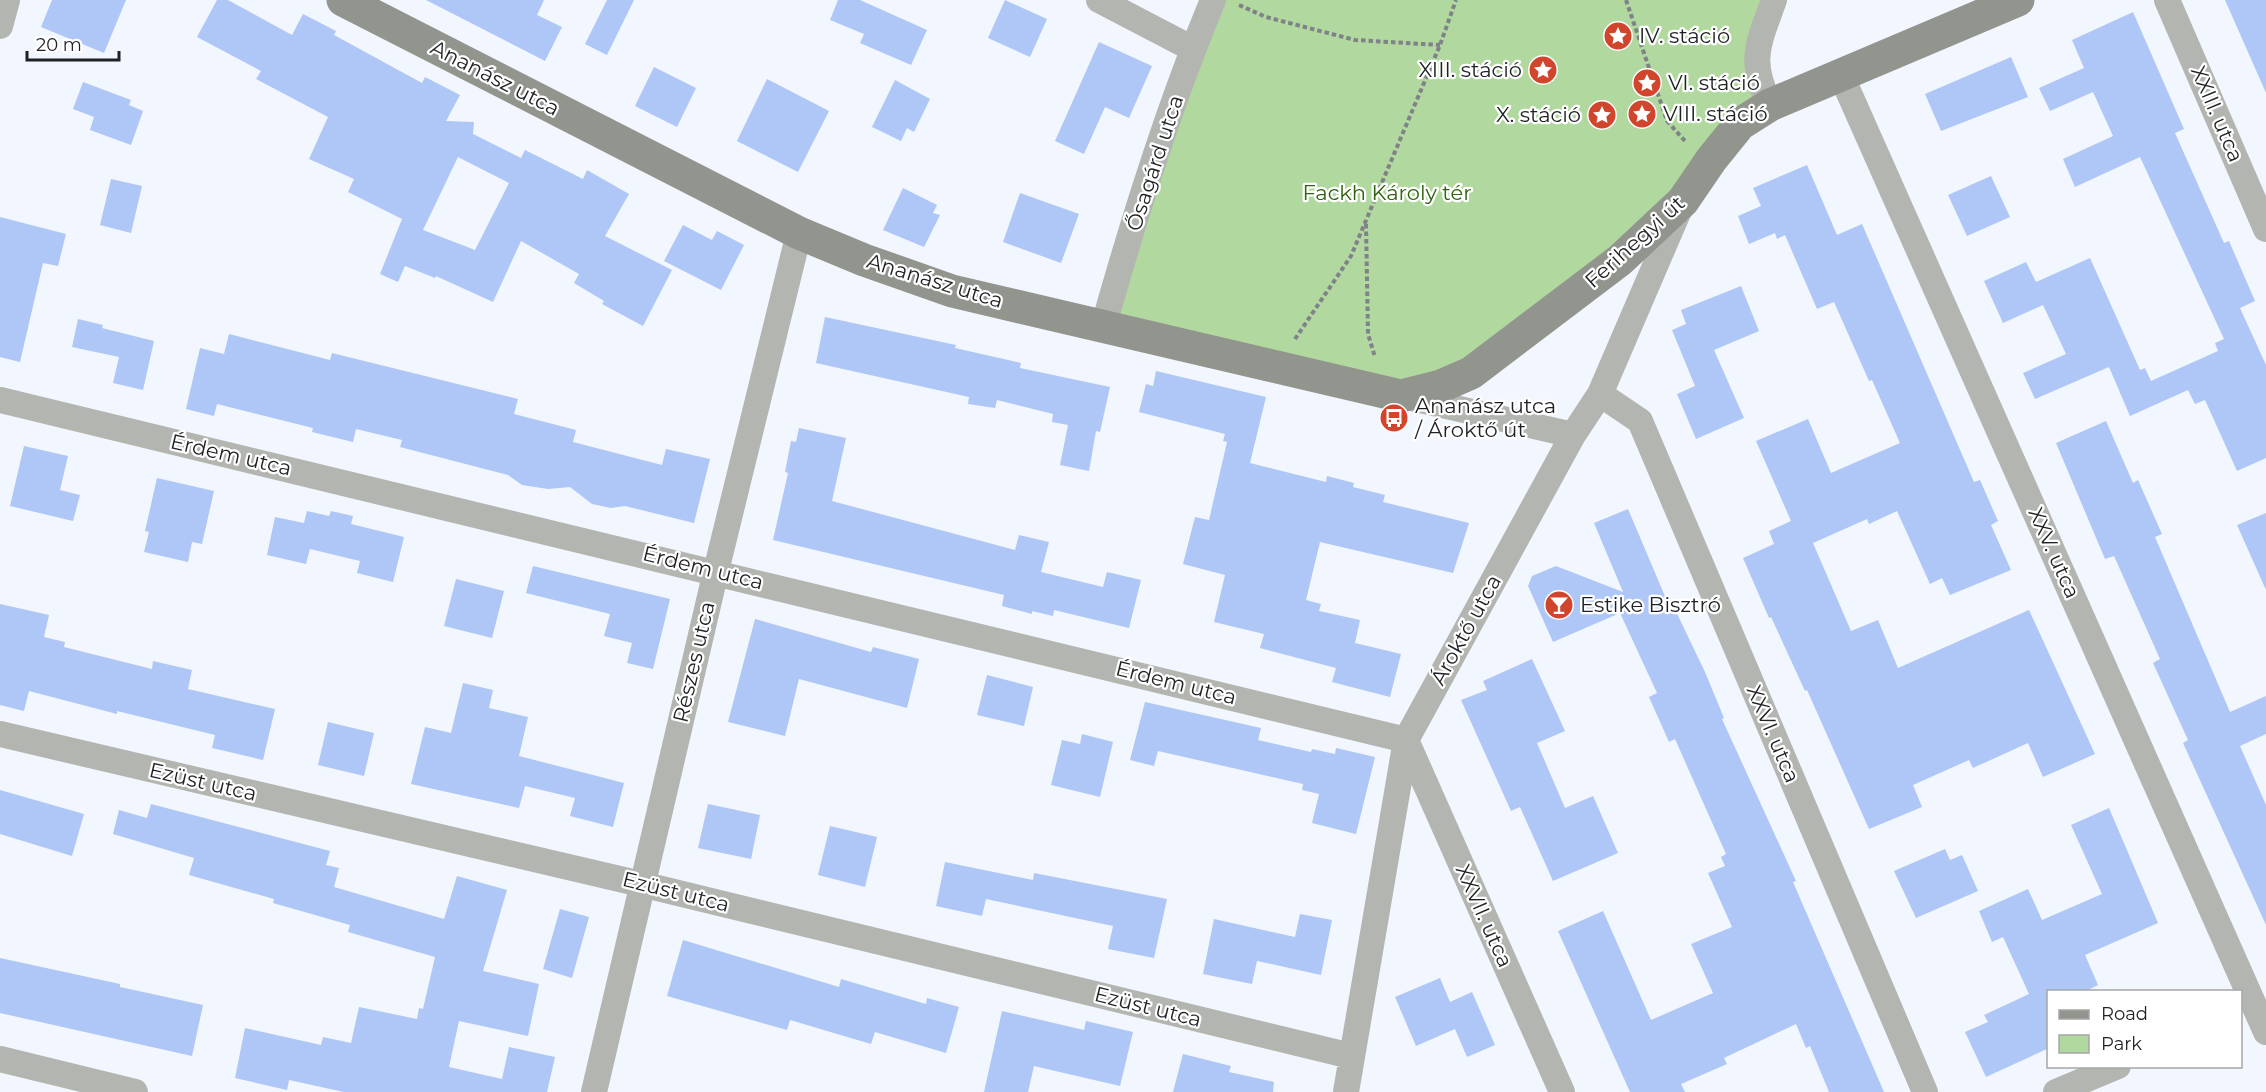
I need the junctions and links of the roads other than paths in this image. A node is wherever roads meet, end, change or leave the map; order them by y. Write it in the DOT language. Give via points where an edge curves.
graph roads {
  1 [pos="7,0"];
  2 [pos="343,0"];
  3 [pos="1099,0"];
  4 [pos="1774,0"];
  5 [pos="2018,0"];
  6 [pos="2167,0"];
  7 [pos="1225,2"];
  8 [pos="0,26"];
  9 [pos="1193,49"];
  10 [pos="1841,75"];
  11 [pos="1770,105"];
  12 [pos="1683,201"];
  13 [pos="2266,229"];
  14 [pos="799,233"];
  15 [pos="1103,328"];
  16 [pos="1393,394"];
  17 [pos="1600,394"];
  18 [pos="0,400"];
  19 [pos="1573,435"];
  20 [pos="716,571"];
  21 [pos="0,734"];
  22 [pos="1406,740"];
  23 [pos="641,884"];
  24 [pos="2257,1016"];
  25 [pos="1351,1056"];
  26 [pos="0,1059"];
  27 [pos="2113,1068"];
  28 [pos="135,1092"];
  29 [pos="594,1092"];
  30 [pos="1346,1092"];
  31 [pos="1562,1092"];
  32 [pos="1924,1092"];
  33 [pos="2056,1092"];
  1 -- 8 [label="street"];
  2 -- 14 [label="street, Ananász utca"];
  3 -- 9 [label="street"];
  4 -- 11 [label="street" via="1756,52 1758,82"];
  5 -- 10 [label="street, Ferihegyi út"];
  6 -- 13 [label="street, XXIII. utca"];
  7 -- 9 [label="street, Ősagárd utca"];
  9 -- 15 [label="street, Ősagárd utca"];
  10 -- 11 [label="street, Ferihegyi út"];
  10 -- 24 [label="street, XXV. utca"];
  11 -- 12 [label="street, Ferihegyi út" via="1740,124"];
  12 -- 16 [label="street, Ferihegyi út" via="1620,260 1471,373 1441,386"];
  12 -- 17 [label="street, Ároktő utca"];
  14 -- 15 [label="street, Ananász utca" via="952,291"];
  14 -- 20 [label="street, Részes utca"];
  15 -- 16 [label="street, Ananász utca"];
  16 -- 19 [label="street, Ananász utca"];
  17 -- 19 [label="street, Ároktő utca"];
  17 -- 32 [label="street, XXVI. utca" via="1640,421"];
  18 -- 20 [label="street, Érdem utca"];
  19 -- 22 [label="street, Ároktő utca"];
  20 -- 22 [label="street, Érdem utca"];
  20 -- 23 [label="street, Részes utca"];
  21 -- 23 [label="street, Ezüst utca"];
  22 -- 25 [label="street, Ároktő utca"];
  22 -- 31 [label="street, XXVII. utca"];
  23 -- 25 [label="street, Ezüst utca"];
  23 -- 29 [label="street, Részes utca"];
  25 -- 30 [label="street, Ároktő utca"];
  26 -- 28 [label="street"];
  27 -- 33 [label="street"];
}
